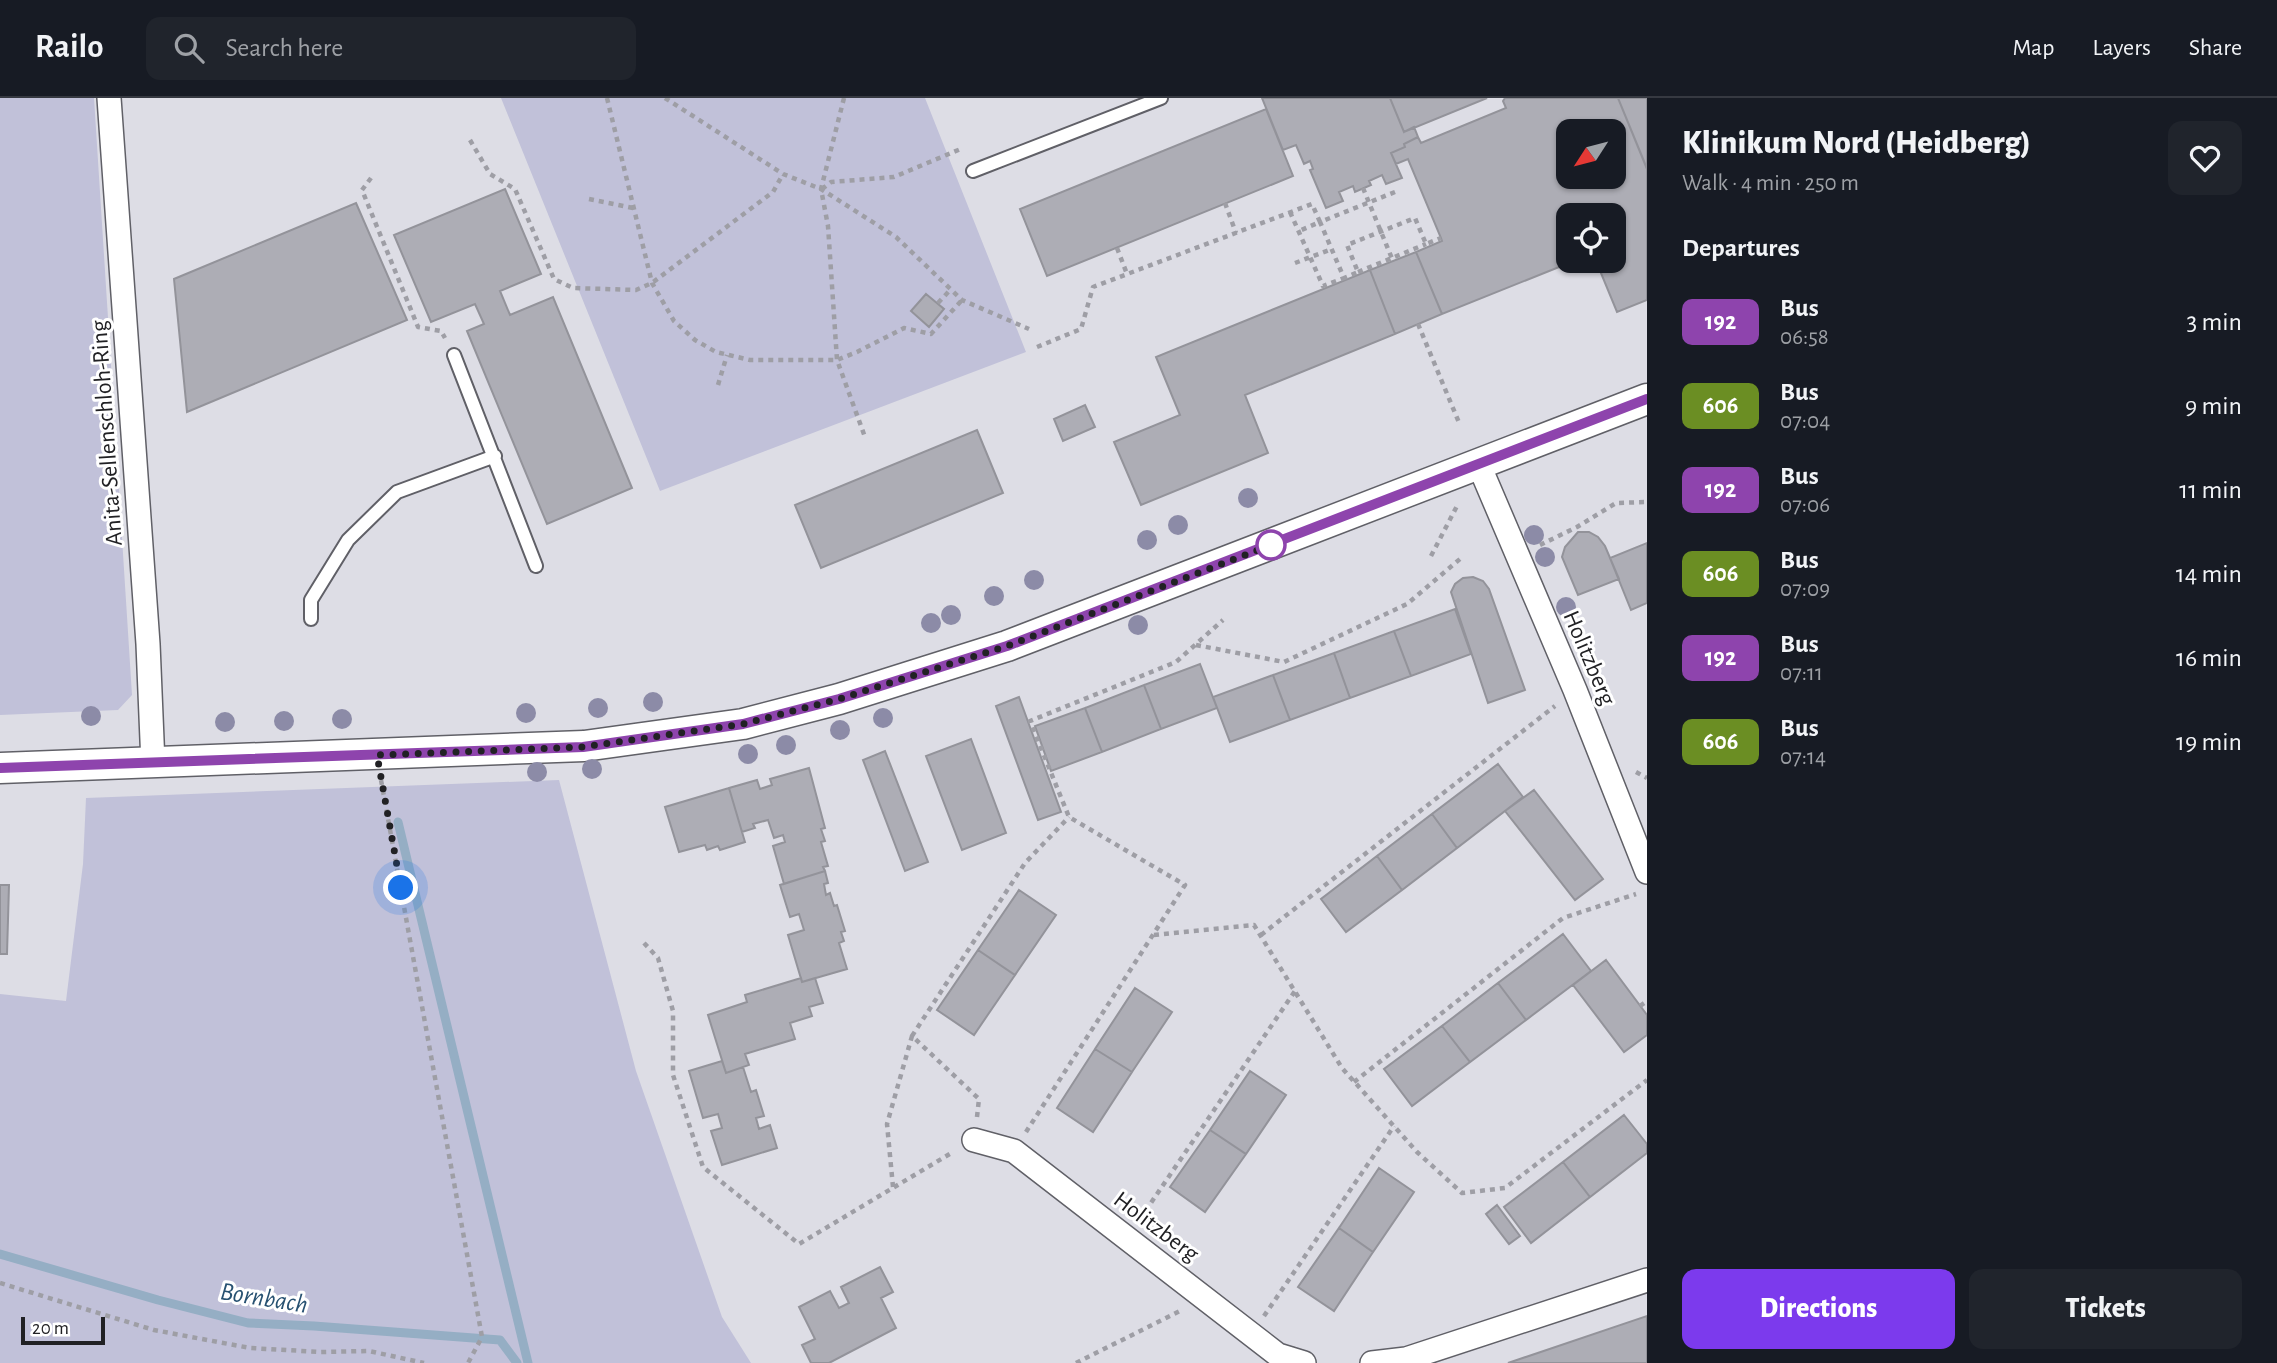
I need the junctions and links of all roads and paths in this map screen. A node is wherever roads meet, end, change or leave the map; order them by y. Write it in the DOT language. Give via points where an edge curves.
graph roads {
  1 [pos="109,98"];
  2 [pos="607,98"];
  3 [pos="665,98"];
  4 [pos="844,98"];
  5 [pos="1161,98"];
  6 [pos="470,140"];
  7 [pos="963,148"];
  8 [pos="973,171"];
  9 [pos="783,174"];
  10 [pos="371,178"];
  11 [pos="1363,188"];
  12 [pos="821,189"];
  13 [pos="1395,192"];
  14 [pos="589,199"];
  15 [pos="1369,202"];
  16 [pos="1226,203"];
  17 [pos="633,208"];
  18 [pos="1290,212"];
  19 [pos="1320,222"];
  20 [pos="1299,231"];
  21 [pos="1381,232"];
  22 [pos="1236,233"];
  23 [pos="1441,238"];
  24 [pos="1426,244"];
  25 [pos="1117,248"];
  26 [pos="1332,249"];
  27 [pos="1310,258"];
  28 [pos="1392,260"];
  29 [pos="1295,263"];
  30 [pos="1358,272"];
  31 [pos="1127,274"];
  32 [pos="1344,278"];
  33 [pos="652,284"];
  34 [pos="951,289"];
  35 [pos="962,300"];
  36 [pos="938,303"];
  37 [pos="1418,324"];
  38 [pos="1030,329"];
  39 [pos="1037,347"];
  40 [pos="454,355"];
  41 [pos="727,355"];
  42 [pos="837,360"];
  43 [pos="718,385"];
  44 [pos="1647,399"];
  45 [pos="1460,425"];
  46 [pos="865,437"];
  47 [pos="495,456"];
  48 [pos="1479,465"];
  49 [pos="1447,477"];
  50 [pos="1647,502"];
  51 [pos="1540,545"];
  52 [pos="1431,556"];
  53 [pos="1460,559"];
  54 [pos="536,566"];
  55 [pos="311,619"];
  56 [pos="1223,620"];
  57 [pos="1196,645"];
  58 [pos="1575,690"];
  59 [pos="377,755"];
  60 [pos="153,764"];
  61 [pos="0,768"];
  62 [pos="1069,817"];
  63 [pos="1647,872"];
  64 [pos="1647,891"];
  65 [pos="1153,935"];
  66 [pos="1261,935"];
  67 [pos="644,943"];
  68 [pos="1294,991"];
  69 [pos="1647,1001"];
  70 [pos="1640,1006"];
  71 [pos="912,1036"];
  72 [pos="1647,1080"];
  73 [pos="1354,1082"];
  74 [pos="1394,1126"];
  75 [pos="974,1140"];
  76 [pos="1014,1151"];
  77 [pos="893,1188"];
  78 [pos="1127,1238"];
  79 [pos="1647,1280"];
  80 [pos="0,1283"];
  81 [pos="1206,1298"];
  82 [pos="1252,1334"];
  83 [pos="424,1363"];
  84 [pos="468,1363"];
  85 [pos="1076,1363"];
  86 [pos="1304,1363"];
  87 [pos="1371,1363"];
  1 -- 60 [label="street, Anita-Sellenschloh-Ring"];
  2 -- 17 [label="path"];
  3 -- 9 [label="path"];
  4 -- 12 [label="path"];
  5 -- 8 [label="lane"];
  6 -- 33 [label="path" via="490,174 515,189 554,279 573,288 636,290"];
  7 -- 12 [label="path" via="894,177 831,182"];
  9 -- 12 [label="path"];
  9 -- 33 [label="path" via="773,192"];
  10 -- 40 [label="path" via="362,190 418,327 441,331"];
  11 -- 15 [label="path"];
  12 -- 34 [label="path" via="896,237"];
  12 -- 42 [label="path" via="828,226"];
  13 -- 15 [label="path"];
  14 -- 17 [label="path"];
  15 -- 19 [label="path"];
  15 -- 21 [label="path"];
  16 -- 22 [label="path"];
  17 -- 33 [label="path"];
  18 -- 19 [label="path" via="1312,204"];
  18 -- 20 [label="path"];
  18 -- 22 [label="path"];
  19 -- 20 [label="path"];
  19 -- 26 [label="path"];
  20 -- 27 [label="path"];
  21 -- 24 [label="path" via="1415,218"];
  21 -- 28 [label="path"];
  21 -- 30 [label="path" via="1347,245"];
  22 -- 31 [label="path"];
  23 -- 24 [label="path"];
  24 -- 28 [label="path"];
  25 -- 31 [label="path"];
  26 -- 27 [label="path"];
  26 -- 32 [label="path"];
  27 -- 29 [label="path"];
  27 -- 32 [label="path" via="1323,286"];
  28 -- 30 [label="path"];
  30 -- 32 [label="path"];
  31 -- 39 [label="path" via="1093,287 1081,329"];
  33 -- 41 [label="path" via="674,321 695,340"];
  34 -- 35 [label="path"];
  34 -- 36 [label="path"];
  35 -- 38 [label="path"];
  35 -- 42 [label="path" via="931,334 904,328"];
  37 -- 45 [label="path"];
  40 -- 47 [label="lane"];
  41 -- 42 [label="path" via="764,361"];
  41 -- 43 [label="path"];
  42 -- 46 [label="path"];
  44 -- 48 [label="street"];
  47 -- 54 [label="lane"];
  47 -- 55 [label="lane" via="397,492 348,540 311,600"];
  48 -- 49 [label="street"];
  48 -- 58 [label="street, Holitzberg"];
  49 -- 52 [label="path" via="1458,504"];
  49 -- 59 [label="street" via="1007,646 743,724 583,747"];
  50 -- 51 [label="path" via="1616,503"];
  53 -- 57 [label="path" via="1406,604 1284,662"];
  56 -- 57 [label="path"];
  57 -- 62 [label="path" via="1177,662 1030,721"];
  58 -- 63 [label="street, Holitzberg"];
  58 -- 66 [label="path"];
  59 -- 60 [label="street"];
  59 -- 84 [label="path" via="482,1337"];
  60 -- 61 [label="street"];
  62 -- 65 [label="path" via="1185,885"];
  62 -- 71 [label="path" via="1025,863"];
  64 -- 73 [label="path" via="1563,918"];
  65 -- 66 [label="path" via="1254,925"];
  65 -- 76 [label="path"];
  66 -- 68 [label="path"];
  67 -- 77 [label="path" via="657,958 673,1012 673,1075 703,1167 799,1244"];
  68 -- 73 [label="path"];
  68 -- 78 [label="path"];
  69 -- 70 [label="path"];
  71 -- 75 [label="path" via="979,1099"];
  71 -- 77 [label="path" via="887,1124"];
  72 -- 74 [label="path" via="1505,1188 1462,1193"];
  73 -- 74 [label="path"];
  74 -- 82 [label="path"];
  75 -- 76 [label="street, Holitzberg"];
  75 -- 77 [label="path"];
  76 -- 78 [label="street, Holitzberg"];
  78 -- 81 [label="street, Holitzberg"];
  79 -- 87 [label="street" via="1406,1359"];
  80 -- 83 [label="path" via="154,1330 250,1348 369,1351"];
  81 -- 82 [label="street, Holitzberg"];
  81 -- 85 [label="path"];
  82 -- 86 [label="street, Holitzberg" via="1278,1355"];
}
